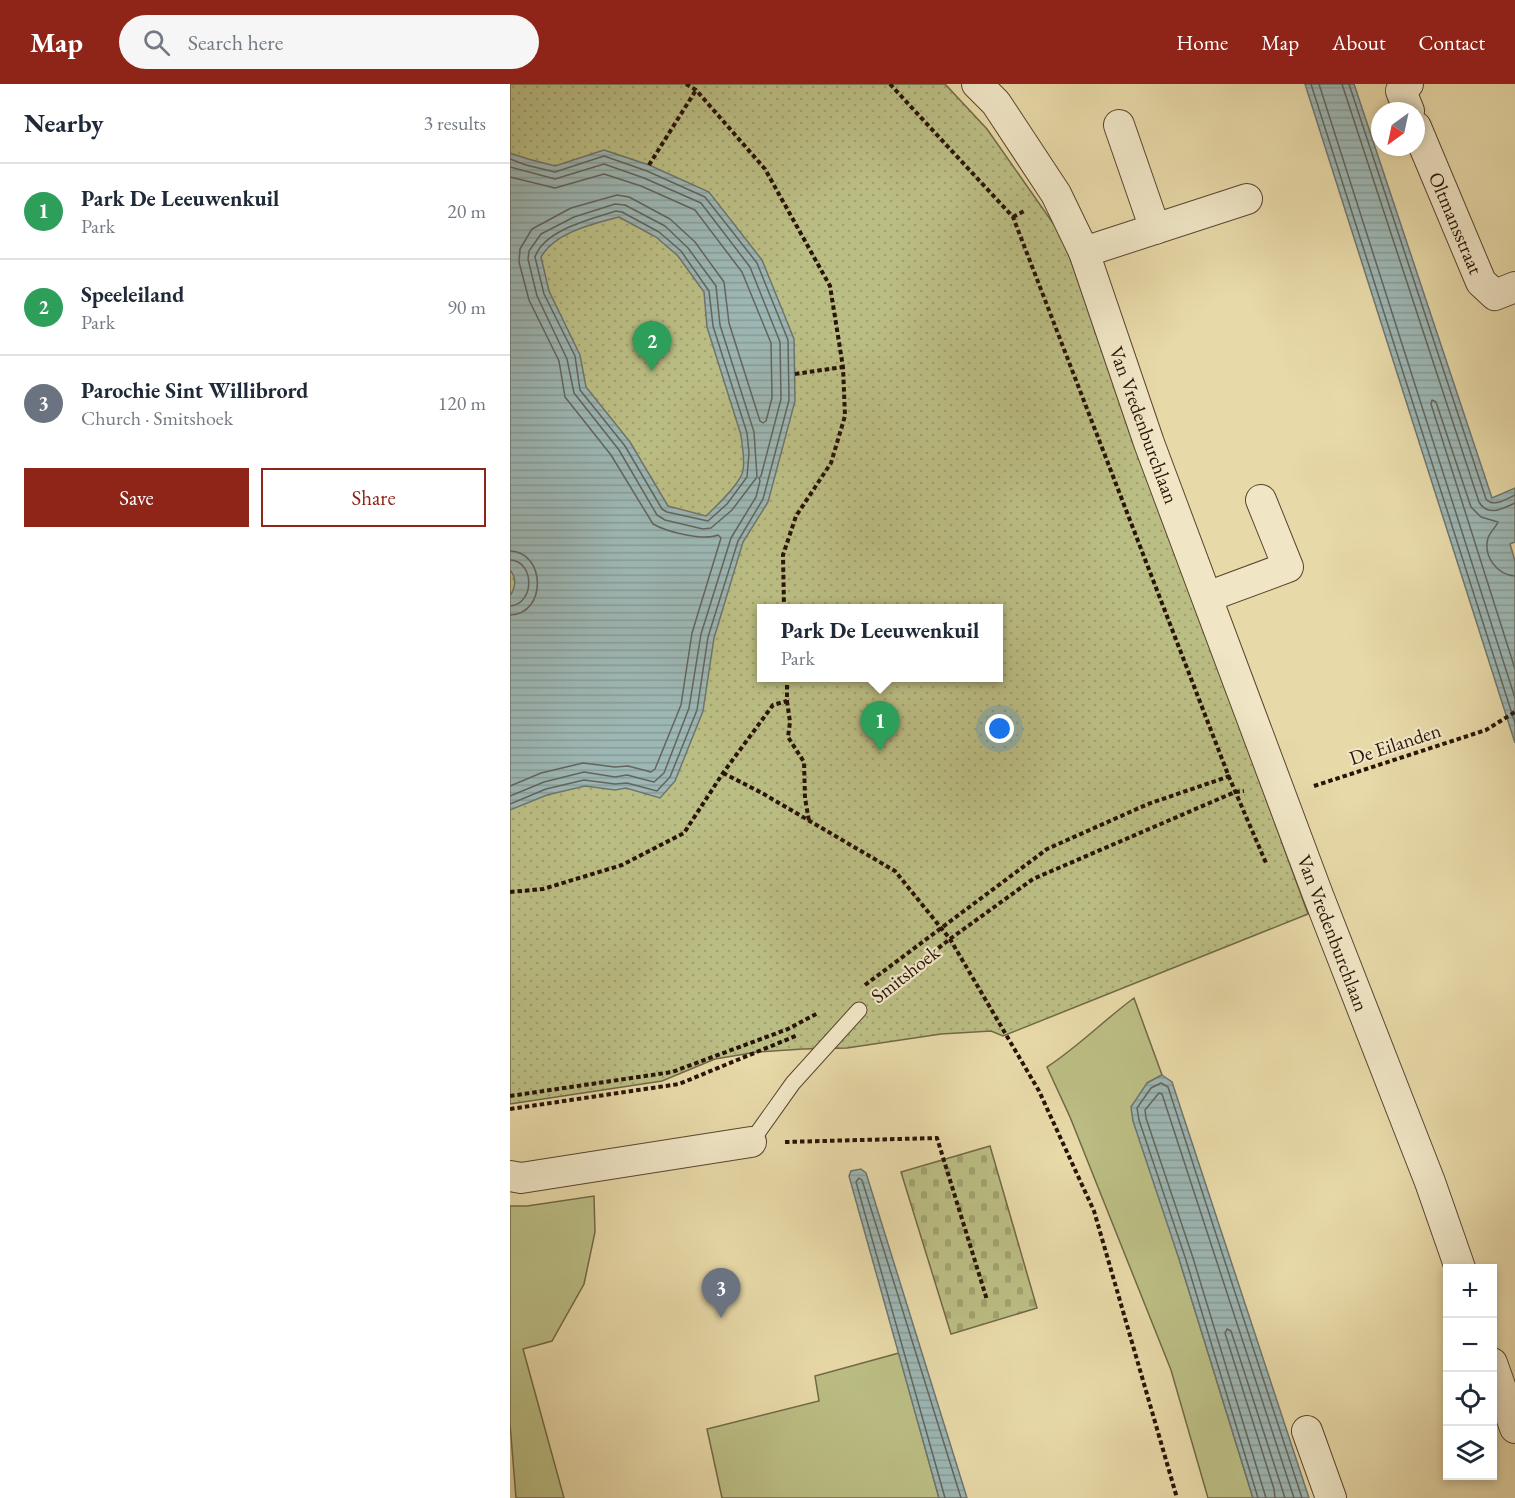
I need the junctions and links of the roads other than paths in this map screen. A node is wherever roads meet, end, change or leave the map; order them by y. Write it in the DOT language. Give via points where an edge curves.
graph roads {
  1 [pos="977,84"];
  2 [pos="1408,84"];
  3 [pos="1405,102"];
  4 [pos="1119,125"];
  5 [pos="1425,148"];
  6 [pos="1247,199"];
  7 [pos="1155,229"];
  8 [pos="1084,252"];
  9 [pos="1515,287"];
  10 [pos="1261,500"];
  11 [pos="1207,597"];
  12 [pos="859,1010"];
  13 [pos="751,1142"];
  14 [pos="510,1176"];
  15 [pos="1458,1264"];
  16 [pos="1495,1372"];
  17 [pos="1515,1428"];
  18 [pos="1307,1431"];
  19 [pos="1331,1498"];
  1 -- 8 [label="street, Van Vredenburchlaan" via="996,103 1056,194"];
  2 -- 3 [label="street" via="1401,91"];
  4 -- 7 [label="street"];
  5 -- 9 [label="street, Oltmansstraat" via="1481,282 1495,295"];
  6 -- 7 [label="street"];
  7 -- 8 [label="street"];
  8 -- 11 [label="street, Van Vredenburchlaan"];
  10 -- 11 [label="street" via="1288,567"];
  11 -- 15 [label="street, Van Vredenburchlaan"];
  12 -- 13 [label="lane" via="793,1083"];
  13 -- 14 [label="street" via="521,1178"];
  16 -- 17 [label="street"];
  18 -- 19 [label="street"];
}
